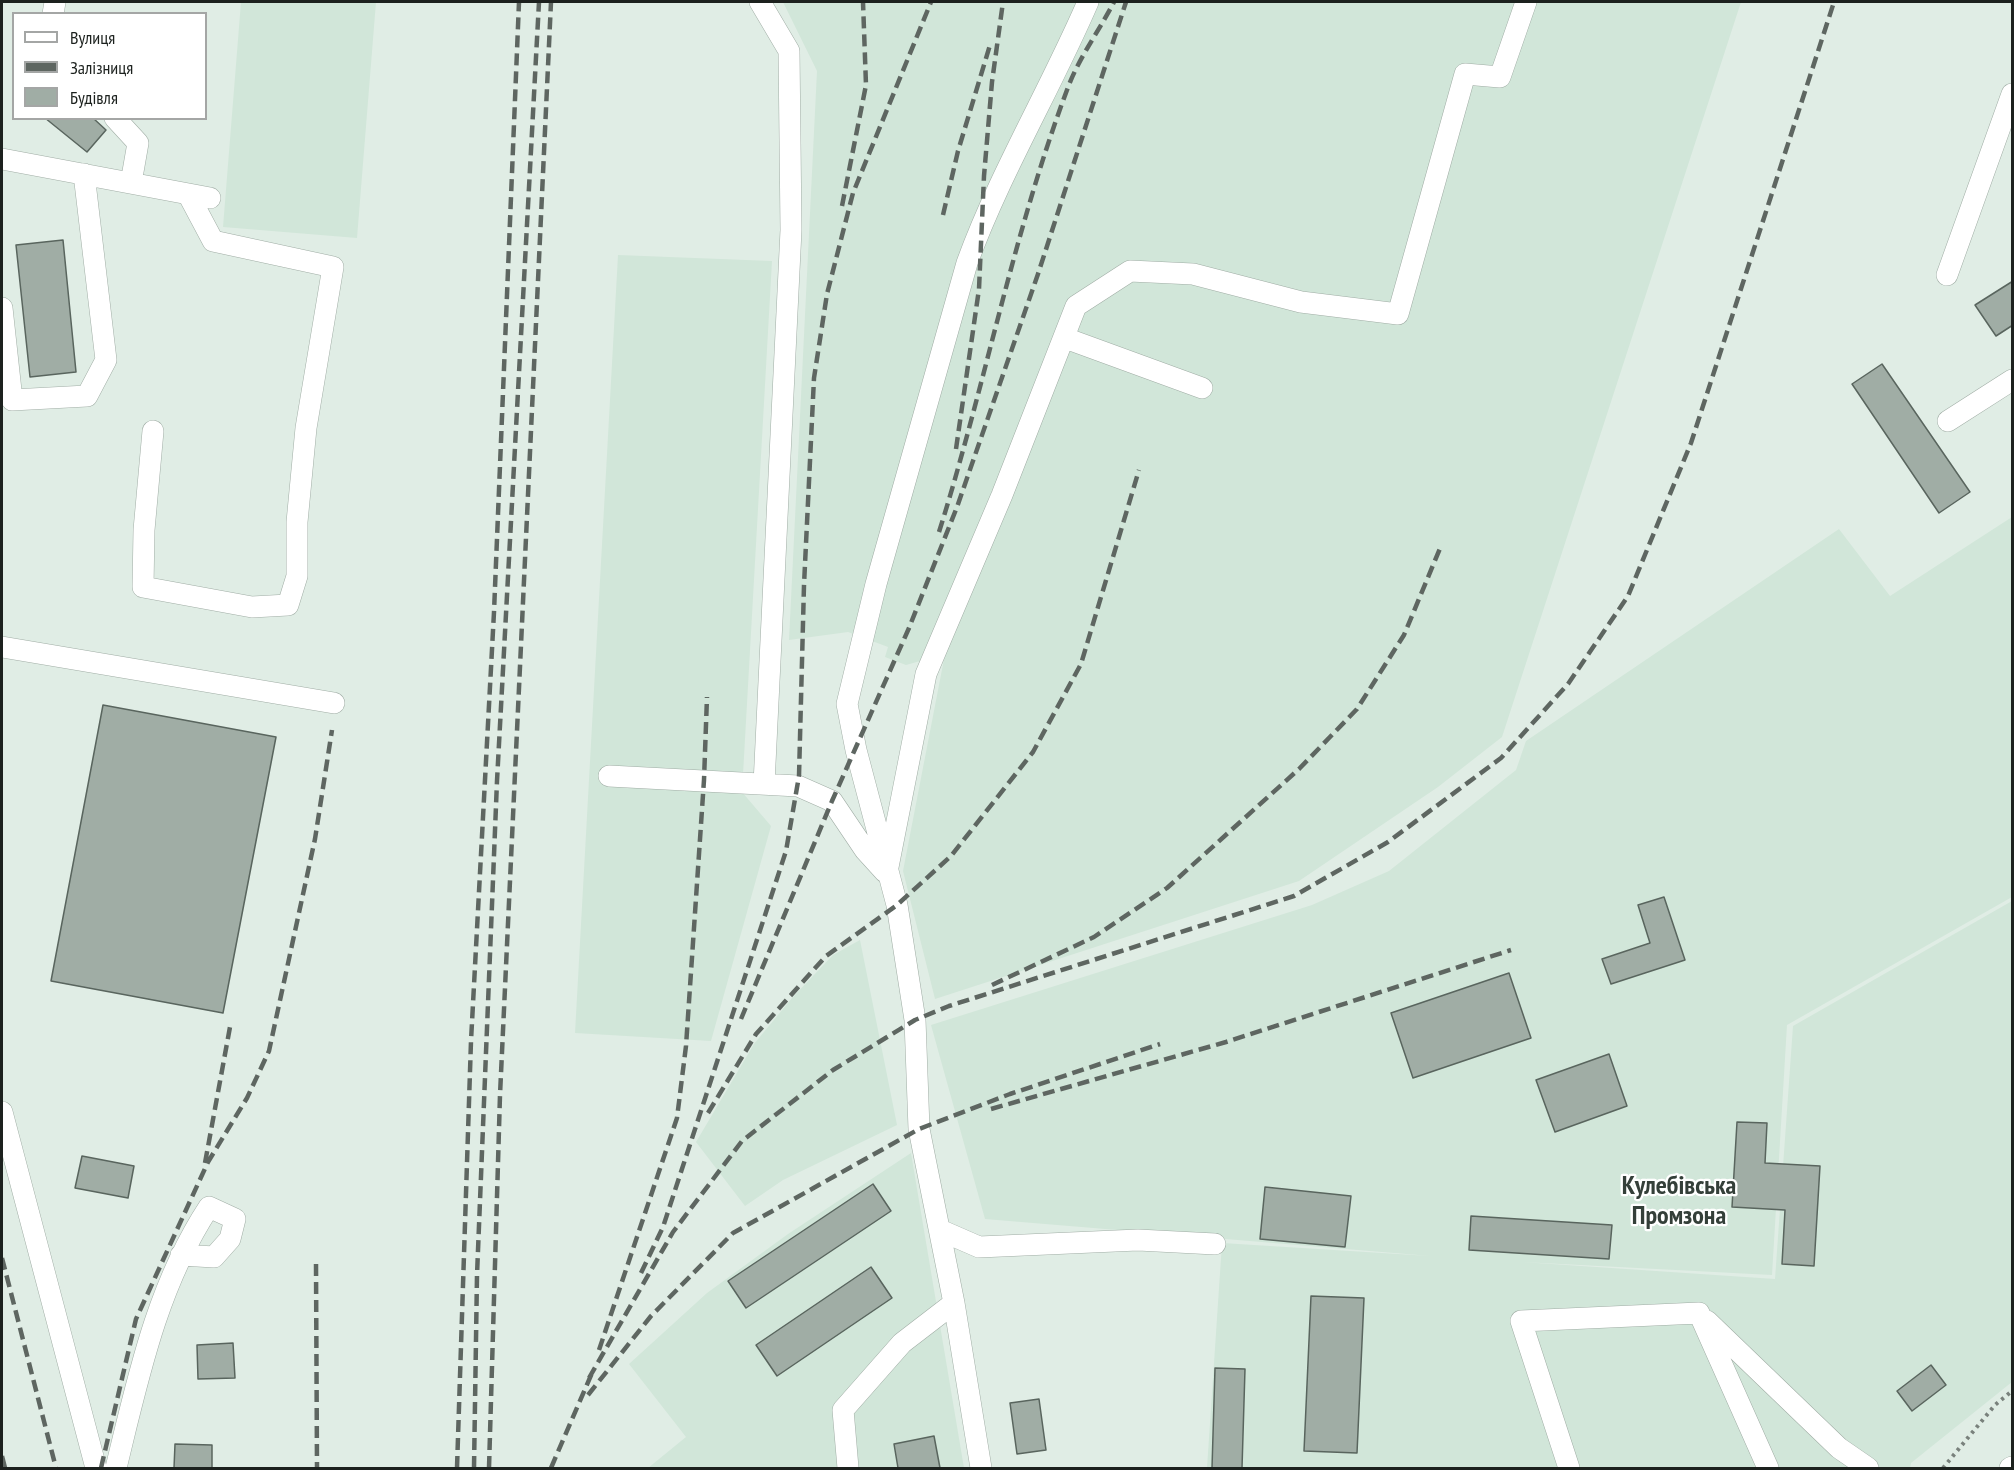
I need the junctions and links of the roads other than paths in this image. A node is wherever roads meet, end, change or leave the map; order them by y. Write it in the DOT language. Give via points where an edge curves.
graph roads {
  1 [pos="760,2"];
  2 [pos="1088,2"];
  3 [pos="1526,2"];
  4 [pos="2013,94"];
  5 [pos="117,120"];
  6 [pos="2,159"];
  7 [pos="84,174"];
  8 [pos="131,183"];
  9 [pos="188,194"];
  10 [pos="210,198"];
  11 [pos="1947,275"];
  12 [pos="2,308"];
  13 [pos="1065,338"];
  14 [pos="2013,380"];
  15 [pos="1202,388"];
  16 [pos="1948,421"];
  17 [pos="153,430"];
  18 [pos="2,647"];
  19 [pos="334,703"];
  20 [pos="609,776"];
  21 [pos="764,784"];
  22 [pos="887,875"];
  23 [pos="2,1112"];
  24 [pos="940,1230"];
  25 [pos="1215,1244"];
  26 [pos="182,1256"];
  27 [pos="954,1303"];
  28 [pos="1699,1313"];
  29 [pos="96,1468"];
  30 [pos="116,1468"];
  31 [pos="848,1468"];
  32 [pos="981,1468"];
  33 [pos="1569,1468"];
  34 [pos="1768,1468"];
  35 [pos="1868,1468"];
  1 -- 21 [label="street" via="789,51 791,230"];
  2 -- 22 [label="street" via="981,224 967,263 876,584 847,704"];
  3 -- 13 [label="street" via="1500,77 1465,74 1398,314 1301,302 1193,274 1130,271 1076,306"];
  4 -- 11 [label="street"];
  5 -- 8 [label="street" via="138,143"];
  6 -- 7 [label="street"];
  7 -- 8 [label="street"];
  7 -- 12 [label="street" via="106,360 87,396 12,400"];
  8 -- 9 [label="street"];
  9 -- 10 [label="street"];
  9 -- 17 [label="street" via="213,241 333,267 306,428 297,522 297,576 288,605 252,607 144,587 144,530"];
  13 -- 15 [label="street"];
  13 -- 22 [label="street" via="926,674"];
  14 -- 16 [label="street"];
  18 -- 19 [label="street"];
  20 -- 21 [label="street"];
  21 -- 22 [label="street" via="798,786 832,801"];
  22 -- 24 [label="street" via="897,905 915,1020 919,1129"];
  23 -- 29 [label="street"];
  24 -- 25 [label="street" via="979,1246 1138,1240"];
  24 -- 27 [label="street"];
  26 -- 30 [label="street" via="168,1283 139,1371"];
  27 -- 31 [label="street" via="902,1343 843,1410"];
  27 -- 32 [label="street"];
  28 -- 33 [label="street" via="1521,1321"];
  28 -- 34 [label="street"];
  28 -- 35 [label="street" via="1839,1448"];
}
